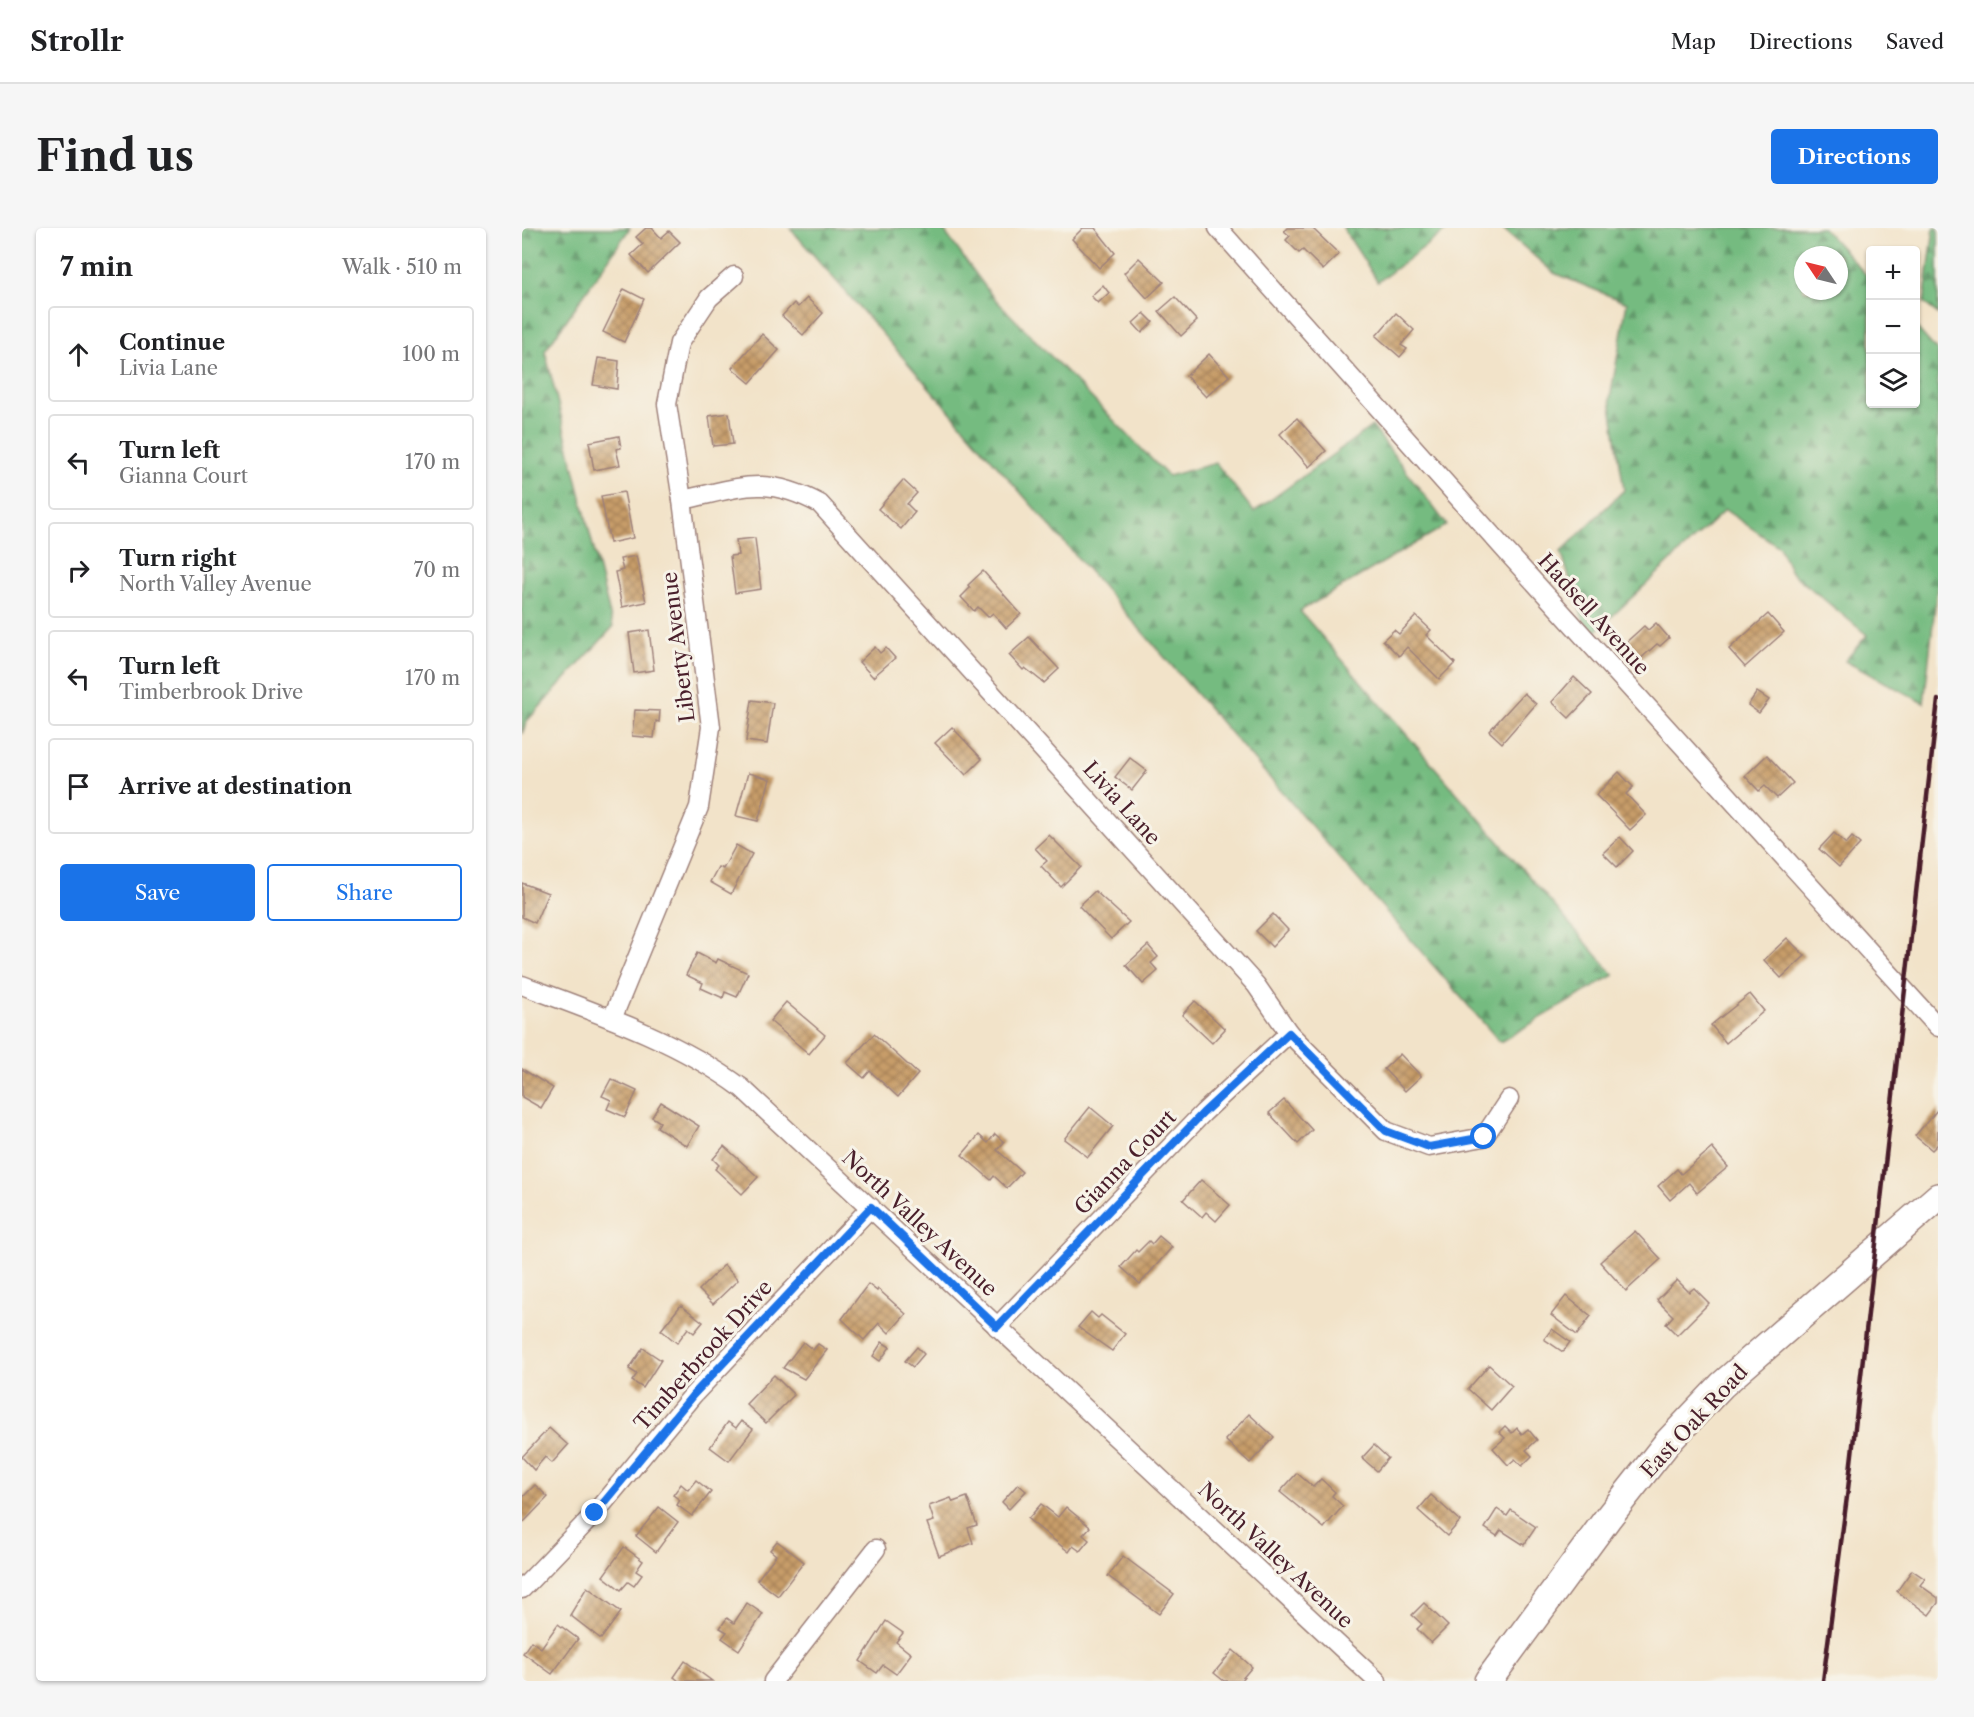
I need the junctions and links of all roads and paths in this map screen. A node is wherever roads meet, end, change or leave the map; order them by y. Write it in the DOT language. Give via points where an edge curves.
graph roads {
  1 [pos="1218,228"];
  2 [pos="734,276"];
  3 [pos="682,500"];
  4 [pos="522,985"];
  5 [pos="612,1019"];
  6 [pos="1938,1027"];
  7 [pos="1289,1033"];
  8 [pos="1509,1099"];
  9 [pos="1938,1197"];
  10 [pos="871,1207"];
  11 [pos="997,1327"];
  12 [pos="876,1549"];
  13 [pos="522,1589"];
  14 [pos="773,1681"];
  15 [pos="1377,1681"];
  16 [pos="1488,1681"];
  1 -- 6 [label="street, Hadsell Avenue"];
  2 -- 3 [label="street, Liberty Avenue" via="709,298 679,344 667,404"];
  3 -- 5 [label="street, Liberty Avenue" via="711,728 699,807"];
  3 -- 7 [label="street, Livia Lane" via="755,484 793,490 820,504 1256,985"];
  4 -- 5 [label="street, North Valley Avenue"];
  5 -- 10 [label="street, North Valley Avenue" via="722,1073"];
  7 -- 8 [label="street, Livia Lane" via="1386,1131 1429,1147 1484,1137"];
  7 -- 11 [label="street, Gianna Court" via="1203,1113"];
  9 -- 16 [label="street, East Oak Road" via="1722,1385 1667,1443"];
  10 -- 11 [label="street, North Valley Avenue"];
  10 -- 13 [label="street, Timberbrook Drive" via="693,1395 595,1513"];
  11 -- 15 [label="street, North Valley Avenue"];
  12 -- 14 [label="street"];
}
